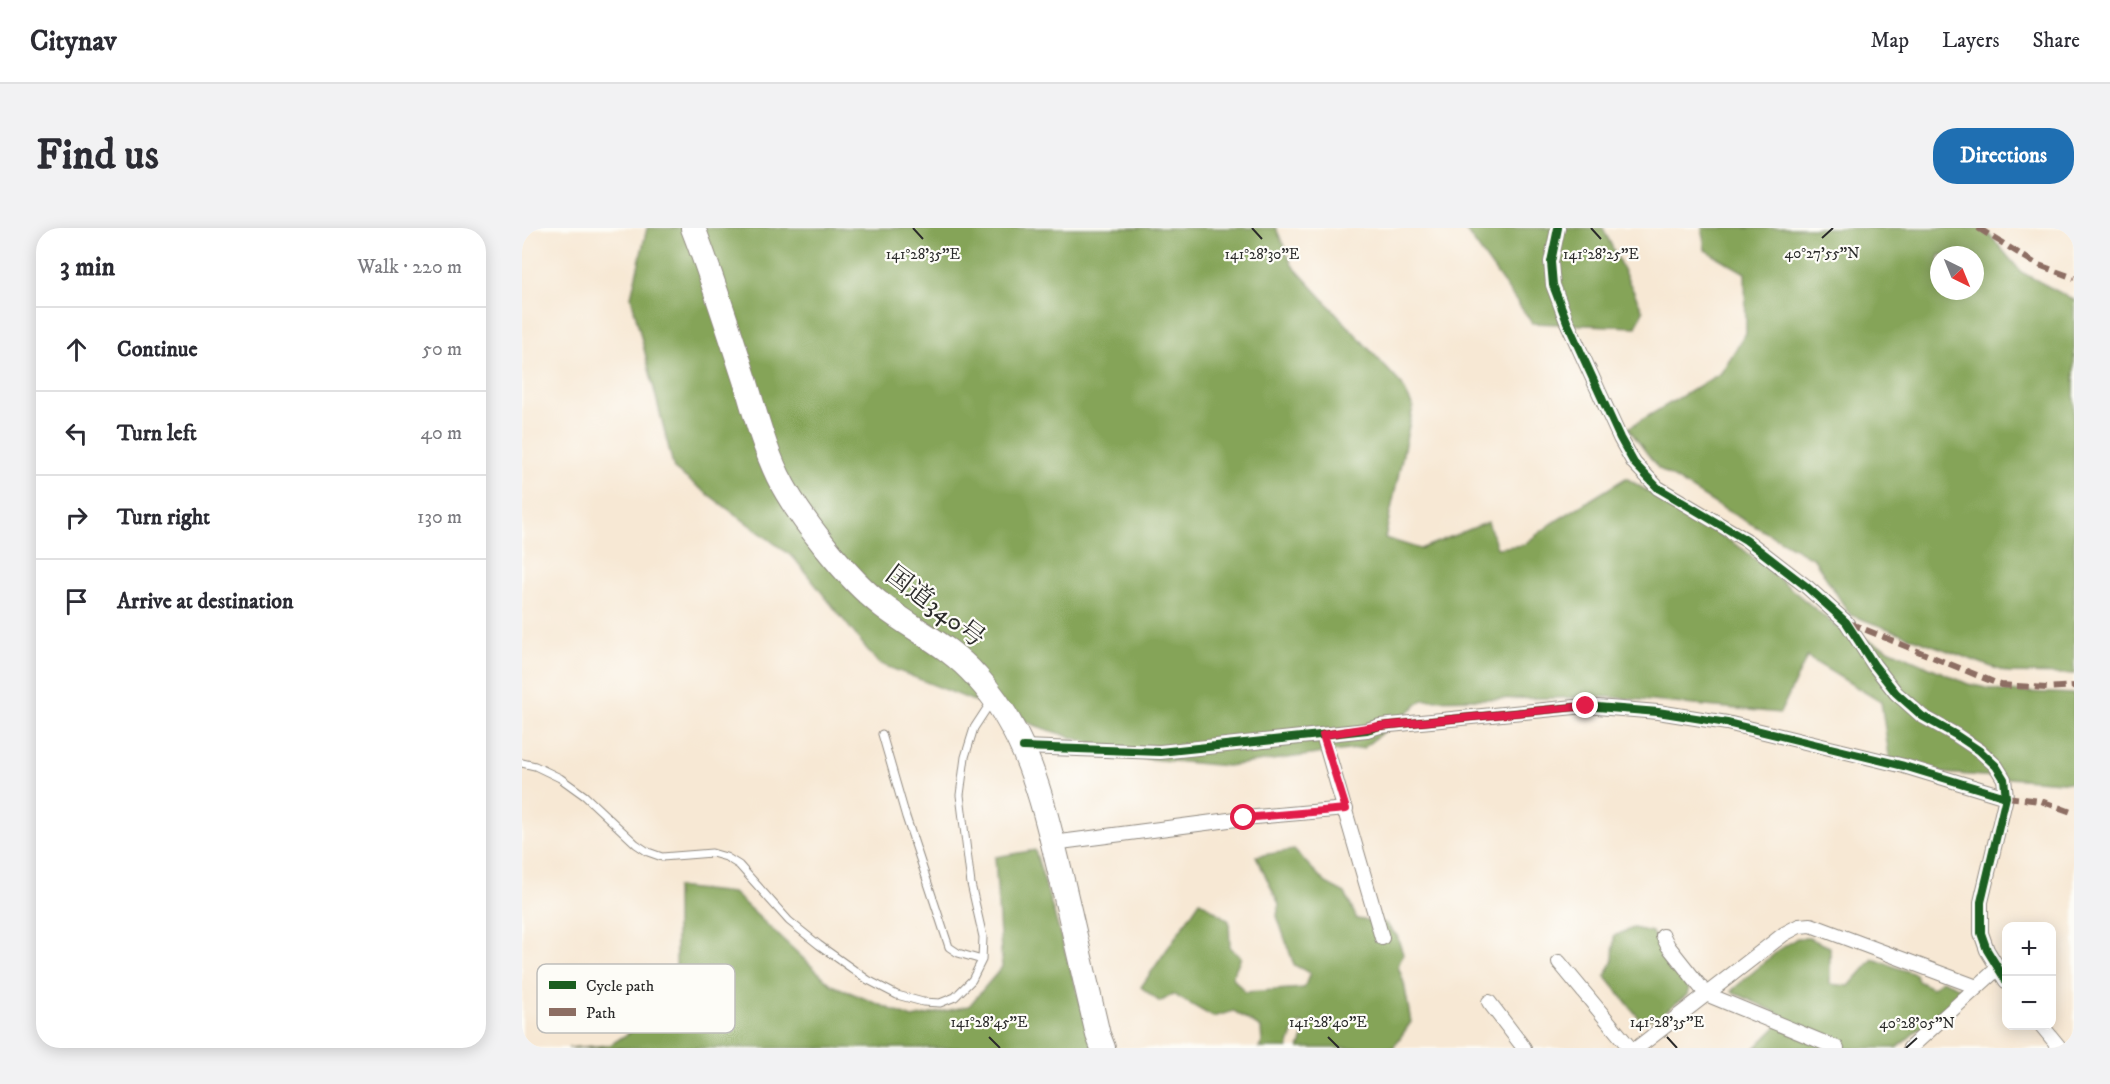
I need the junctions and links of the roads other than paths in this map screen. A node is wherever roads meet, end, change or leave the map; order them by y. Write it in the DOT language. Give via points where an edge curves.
graph roads {
  1 [pos="693,228"];
  2 [pos="1558,228"];
  3 [pos="994,698"];
  4 [pos="882,734"];
  5 [pos="1323,735"];
  6 [pos="1023,747"];
  7 [pos="522,763"];
  8 [pos="2007,797"];
  9 [pos="1346,809"];
  10 [pos="1053,843"];
  11 [pos="1663,936"];
  12 [pos="1382,938"];
  13 [pos="982,960"];
  14 [pos="1559,962"];
  15 [pos="1997,969"];
  16 [pos="2003,976"];
  17 [pos="1977,987"];
  18 [pos="1707,994"];
  19 [pos="1490,1002"];
  20 [pos="2045,1030"];
  21 [pos="1637,1047"];
  22 [pos="1103,1048"];
  23 [pos="1524,1048"];
  24 [pos="1838,1048"];
  25 [pos="1910,1048"];
  26 [pos="2060,1048"];
  1 -- 3 [label="highway, 国道340号" via="778,476 803,517 857,583 882,606 953,653"];
  2 -- 8 [label="street" via="1551,262 1553,285 1634,463 1658,488 1746,540 1815,594 1846,622 1896,693 1922,716 1965,740 1996,766 2004,779"];
  3 -- 6 [label="highway, 国道340号"];
  3 -- 13 [label="lane" via="974,728 960,795 971,884 983,937"];
  4 -- 13 [label="lane" via="949,947"];
  5 -- 6 [label="street" via="1160,752"];
  5 -- 8 [label="street" via="1586,706 1658,712 1727,723 1904,765"];
  5 -- 9 [label="street"];
  6 -- 10 [label="highway, 国道340号"];
  7 -- 13 [label="lane" via="560,778 648,852 662,857 712,853 726,856 739,865 789,921 868,980 897,995 940,1003 955,997 972,981"];
  8 -- 15 [label="street" via="1981,902 1981,933"];
  9 -- 10 [label="street"];
  9 -- 12 [label="street"];
  10 -- 22 [label="highway, 国道340号"];
  11 -- 18 [label="street"];
  14 -- 21 [label="street"];
  15 -- 16 [label="street"];
  15 -- 17 [label="street"];
  17 -- 18 [label="street" via="1811,925 1784,934"];
  17 -- 25 [label="street"];
  18 -- 21 [label="street"];
  18 -- 24 [label="street"];
  19 -- 23 [label="street"];
  20 -- 26 [label="street"];
}
